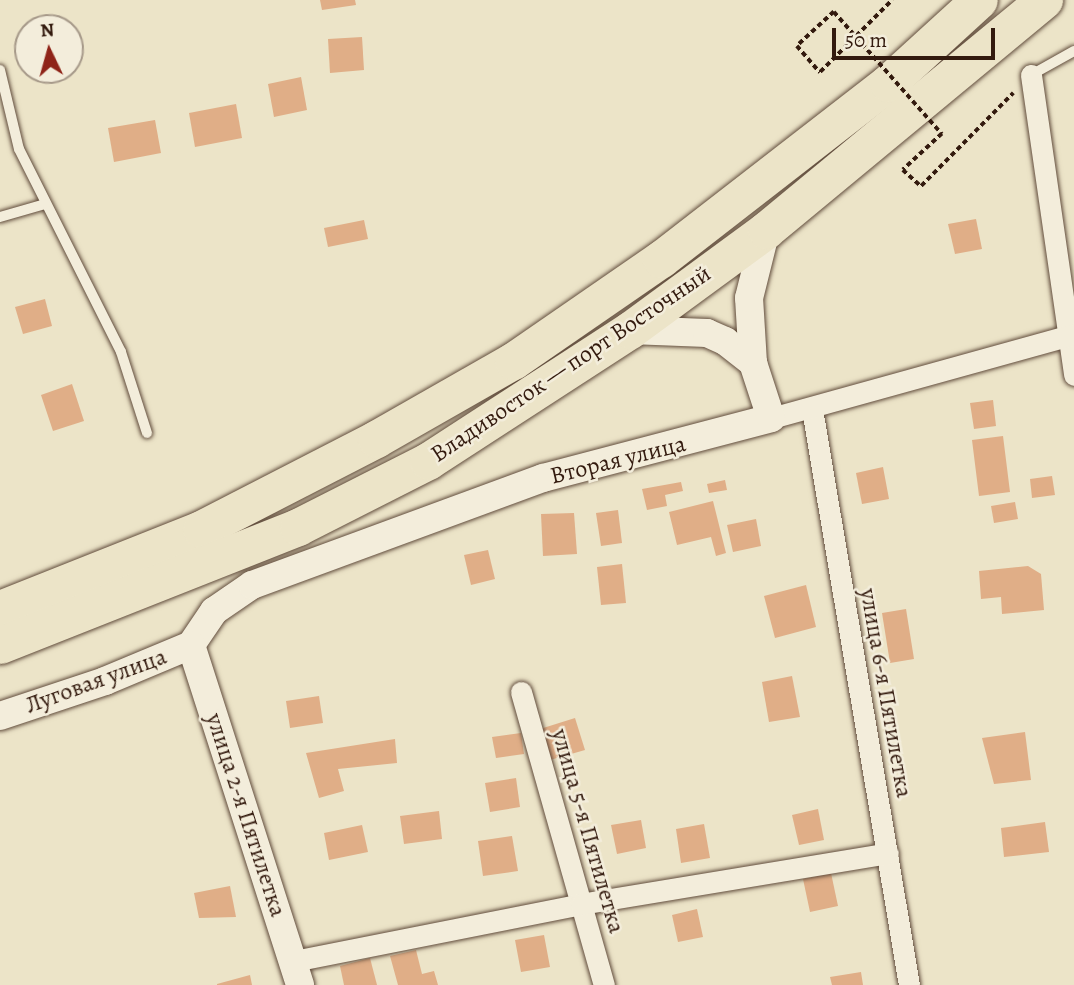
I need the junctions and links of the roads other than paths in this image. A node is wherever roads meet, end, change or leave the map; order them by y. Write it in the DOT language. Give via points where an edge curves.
graph roads {
  1 [pos="960,0"];
  2 [pos="979,0"];
  3 [pos="1044,0"];
  4 [pos="940,33"];
  5 [pos="1074,51"];
  6 [pos="0,70"];
  7 [pos="1031,75"];
  8 [pos="45,204"];
  9 [pos="0,217"];
  10 [pos="766,230"];
  11 [pos="630,330"];
  12 [pos="1072,335"];
  13 [pos="753,363"];
  14 [pos="1074,375"];
  15 [pos="812,409"];
  16 [pos="771,418"];
  17 [pos="146,433"];
  18 [pos="0,609"];
  19 [pos="0,645"];
  20 [pos="191,645"];
  21 [pos="521,692"];
  22 [pos="0,716"];
  23 [pos="888,853"];
  24 [pos="581,904"];
  25 [pos="297,973"];
  26 [pos="604,985"];
  27 [pos="909,985"];
  1 -- 4 [label="street"];
  2 -- 4 [label="highway, Владивосток — порт Восточный"];
  3 -- 10 [label="highway, Владивосток — порт Восточный"];
  4 -- 18 [label="highway, Владивосток — порт Восточный" via="888,83 661,259 513,361 376,439 201,528"];
  5 -- 7 [label="lane"];
  6 -- 8 [label="lane" via="19,149"];
  7 -- 12 [label="street"];
  8 -- 9 [label="lane"];
  8 -- 17 [label="lane" via="121,352"];
  10 -- 11 [label="highway, Владивосток — порт Восточный"];
  10 -- 13 [label="main road" via="749,298"];
  11 -- 13 [label="main road" via="707,333"];
  11 -- 19 [label="highway, Владивосток — порт Восточный" via="428,461 299,527"];
  12 -- 14 [label="street"];
  12 -- 15 [label="street, Вторая улица"];
  13 -- 16 [label="main road"];
  15 -- 16 [label="street, Вторая улица"];
  15 -- 23 [label="street, улица 6-я Пятилетка"];
  16 -- 20 [label="main road, Вторая улица" via="543,478 252,585 214,611"];
  20 -- 22 [label="main road, Луговая улица" via="105,681"];
  20 -- 25 [label="main road, улица 2-я Пятилетка"];
  21 -- 24 [label="street, улица 5-я Пятилетка"];
  23 -- 24 [label="street"];
  23 -- 27 [label="street, улица 6-я Пятилетка"];
  24 -- 25 [label="street"];
  24 -- 26 [label="street, улица 5-я Пятилетка"];
}
